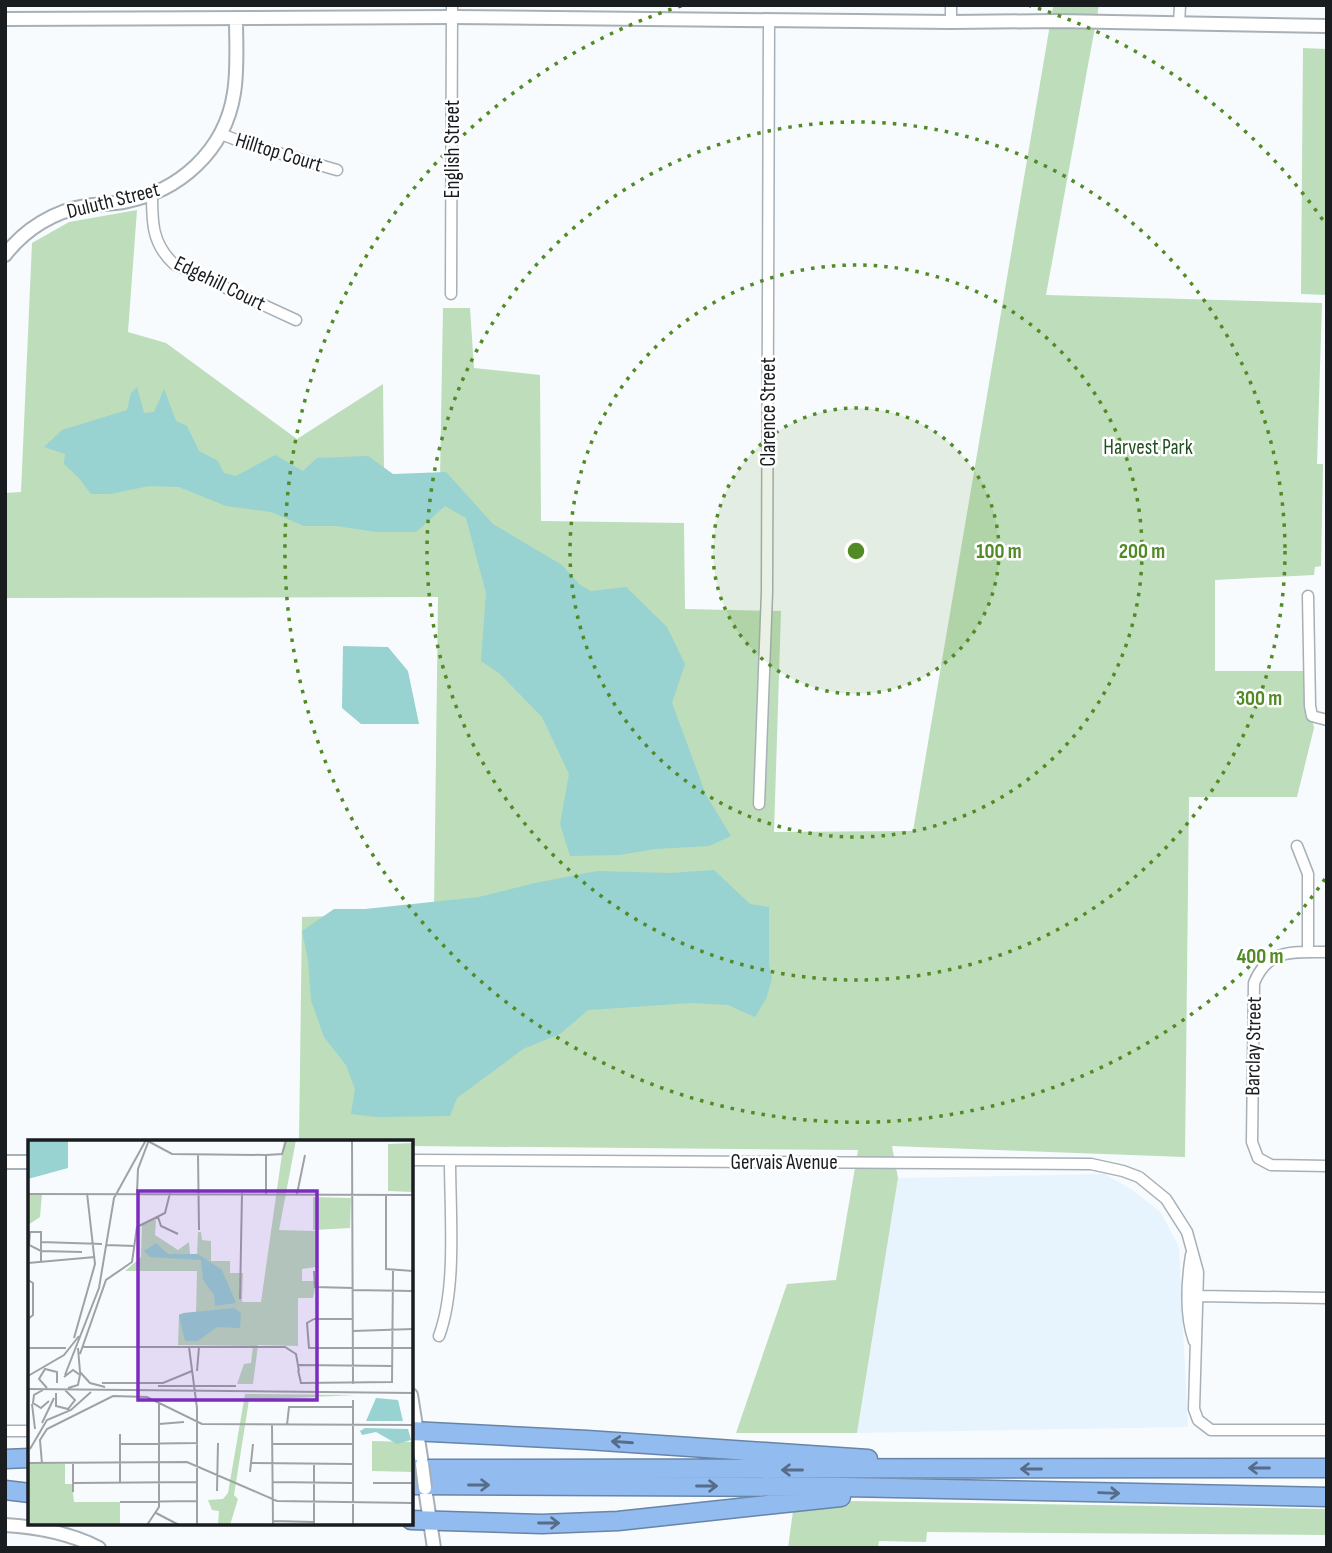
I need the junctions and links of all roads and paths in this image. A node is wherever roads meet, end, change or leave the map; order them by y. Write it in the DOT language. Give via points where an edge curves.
graph roads {
  1 [pos="951,5"];
  2 [pos="1180,5"];
  3 [pos="452,11"];
  4 [pos="236,18"];
  5 [pos="5,19"];
  6 [pos="769,20"];
  7 [pos="951,22"];
  8 [pos="1179,24"];
  9 [pos="1327,26"];
  10 [pos="221,134"];
  11 [pos="337,170"];
  12 [pos="152,194"];
  13 [pos="5,255"];
  14 [pos="451,294"];
  15 [pos="296,320"];
  16 [pos="1308,596"];
  17 [pos="1327,720"];
  18 [pos="760,804"];
  19 [pos="1297,846"];
  20 [pos="1308,952"];
  21 [pos="1327,952"];
  22 [pos="413,1160"];
  23 [pos="450,1161"];
  24 [pos="5,1162"];
  25 [pos="28,1162"];
  26 [pos="1327,1166"];
  27 [pos="1192,1253"];
  28 [pos="1198,1296"];
  29 [pos="1327,1298"];
  30 [pos="439,1336"];
  31 [pos="1194,1341"];
  32 [pos="413,1412"];
  33 [pos="1327,1430"];
  34 [pos="5,1431"];
  35 [pos="28,1431"];
  36 [pos="416,1437"];
  37 [pos="28,1458"];
  38 [pos="5,1459"];
  39 [pos="5,1467"];
  40 [pos="28,1468"];
  41 [pos="1327,1468"];
  42 [pos="413,1469"];
  43 [pos="958,1469"];
  44 [pos="5,1484"];
  45 [pos="28,1484"];
  46 [pos="413,1485"];
  47 [pos="5,1490"];
  48 [pos="1016,1491"];
  49 [pos="28,1493"];
  50 [pos="1327,1497"];
  51 [pos="430,1513"];
  52 [pos="413,1519"];
  53 [pos="5,1525"];
  54 [pos="99,1548"];
  55 [pos="435,1548"];
  1 -- 7 [label="street"];
  2 -- 8 [label="street"];
  3 -- 4 [label="street"];
  3 -- 6 [label="street"];
  3 -- 14 [label="street, English Street"];
  4 -- 5 [label="street"];
  4 -- 10 [label="street, Duluth Street" via="234,92"];
  6 -- 7 [label="street"];
  6 -- 18 [label="street, Clarence Street" via="768,578"];
  7 -- 8 [label="street"];
  8 -- 9 [label="street"];
  10 -- 11 [label="street, Hilltop Court"];
  10 -- 12 [label="street, Duluth Street" via="186,175"];
  12 -- 13 [label="street, Duluth Street" via="55,215 26,233"];
  12 -- 15 [label="street, Edgehill Court" via="154,236 174,264"];
  16 -- 17 [label="street" via="1312,716"];
  19 -- 20 [label="street" via="1308,874"];
  20 -- 21 [label="street, Barclay Street"];
  20 -- 26 [label="street, Barclay Street" via="1272,959 1254,984 1252,1142 1258,1158 1271,1165"];
  22 -- 23 [label="street, Gervais Avenue"];
  23 -- 27 [label="street, Gervais Avenue" via="1091,1164 1139,1177 1166,1199 1187,1231"];
  23 -- 30 [label="street" via="450,1267 445,1321"];
  24 -- 25 [label="street"];
  27 -- 28 [label="street"];
  27 -- 31 [label="street" via="1190,1329"];
  28 -- 29 [label="street"];
  28 -- 31 [label="street"];
  31 -- 33 [label="street" via="1195,1409 1198,1420 1211,1430"];
  32 -- 36 [label="street"];
  34 -- 35 [label="street"];
  43 -- 36 [label="highway, one-way" via="882,1460"];
  36 -- 51 [label="street, bridge"];
  37 -- 38 [label="highway"];
  39 -- 40 [label="highway"];
  41 -- 43 [label="highway, one-way"];
  43 -- 42 [label="highway, one-way"];
  44 -- 45 [label="highway"];
  46 -- 48 [label="highway, one-way"];
  47 -- 49 [label="highway"];
  48 -- 50 [label="highway, one-way"];
  51 -- 48 [label="highway, one-way" via="542,1524 618,1521 857,1496"];
  51 -- 52 [label="highway"];
  51 -- 55 [label="street"];
  53 -- 54 [label="street" via="45,1529"];
}
